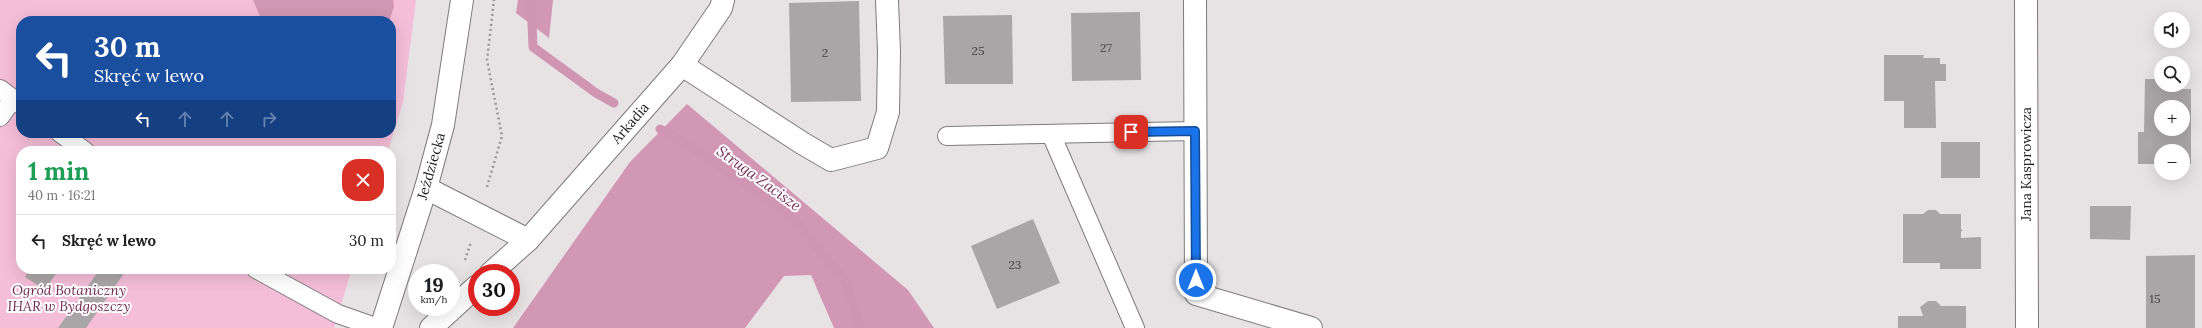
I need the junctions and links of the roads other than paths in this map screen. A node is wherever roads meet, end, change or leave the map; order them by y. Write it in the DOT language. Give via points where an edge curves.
graph roads {
  1 [pos="462,0"];
  2 [pos="723,0"];
  3 [pos="887,0"];
  4 [pos="1195,0"];
  5 [pos="2026,0"];
  6 [pos="682,65"];
  7 [pos="11,97"];
  8 [pos="0,117"];
  9 [pos="1195,131"];
  10 [pos="1051,134"];
  11 [pos="947,136"];
  12 [pos="67,138"];
  13 [pos="77,146"];
  14 [pos="426,188"];
  15 [pos="528,240"];
  16 [pos="501,264"];
  17 [pos="265,274"];
  18 [pos="468,294"];
  19 [pos="378,328"];
  20 [pos="381,328"];
  21 [pos="431,328"];
  22 [pos="1135,328"];
  23 [pos="1311,328"];
  24 [pos="2027,328"];
  1 -- 14 [label="street, Jeździecka" via="443,125"];
  2 -- 6 [label="street, Arkadia" via="721,8"];
  3 -- 6 [label="street" via="888,112 877,148 831,160"];
  4 -- 9 [label="street"];
  5 -- 24 [label="street, Jana Kasprowicza"];
  6 -- 15 [label="street, Arkadia"];
  7 -- 8 [label="lane"];
  9 -- 10 [label="lane"];
  9 -- 23 [label="street" via="1196,294"];
  10 -- 11 [label="lane"];
  10 -- 22 [label="lane"];
  12 -- 13 [label="lane"];
  14 -- 15 [label="street"];
  14 -- 20 [label="street, Jeździecka"];
  15 -- 16 [label="street, Arkadia"];
  17 -- 19 [label="lane" via="338,314"];
  18 -- 21 [label="street"];
}
